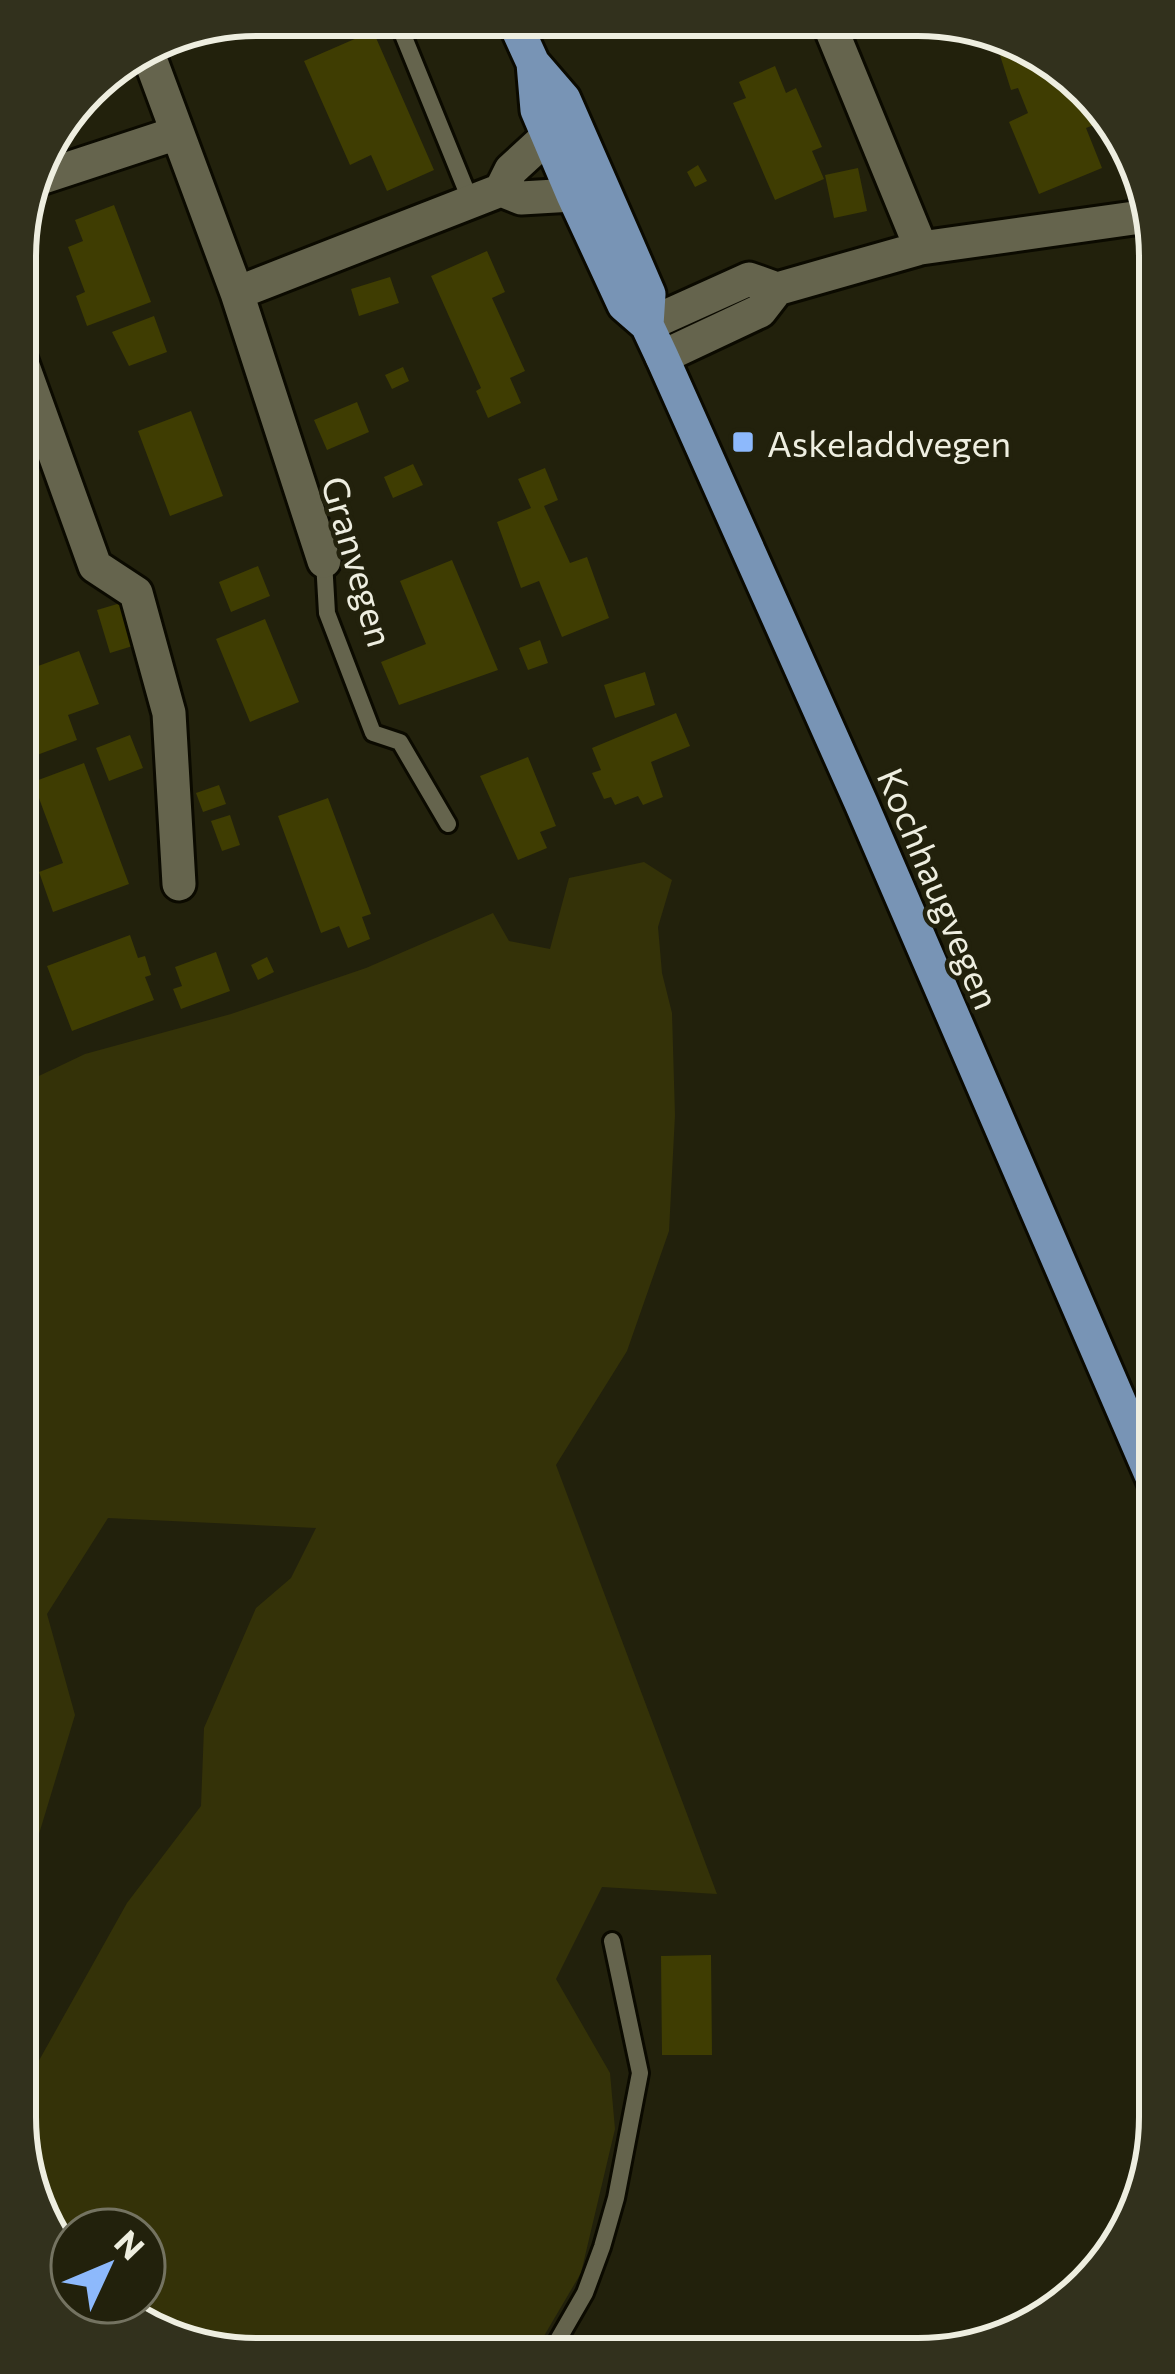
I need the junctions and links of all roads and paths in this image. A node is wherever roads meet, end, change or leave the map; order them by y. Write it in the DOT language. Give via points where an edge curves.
graph roads {
  1 [pos="405,36"];
  2 [pos="521,36"];
  3 [pos="834,36"];
  4 [pos="152,63"];
  5 [pos="533,63"];
  6 [pos="177,133"];
  7 [pos="548,136"];
  8 [pos="52,174"];
  9 [pos="574,195"];
  10 [pos="486,196"];
  11 [pos="1135,217"];
  12 [pos="921,248"];
  13 [pos="777,289"];
  14 [pos="237,292"];
  15 [pos="647,326"];
  16 [pos="662,357"];
  17 [pos="36,402"];
  18 [pos="324,561"];
  19 [pos="448,824"];
  20 [pos="179,884"];
  21 [pos="1139,1447"];
  22 [pos="612,1941"];
  23 [pos="559,2338"];
  1 -- 10 [label="lane"];
  2 -- 5 [label="main road, Kochhaugvegen"];
  3 -- 12 [label="street"];
  4 -- 6 [label="street, Granvegen"];
  5 -- 7 [label="main road, Kochhaugvegen"];
  5 -- 15 [label="main road, Kochhaugvegen" via="564,99 618,222 649,295"];
  6 -- 8 [label="street"];
  6 -- 14 [label="street, Granvegen"];
  7 -- 9 [label="main road, Kochhaugvegen"];
  7 -- 10 [label="street"];
  9 -- 10 [label="street"];
  9 -- 15 [label="main road, Kochhaugvegen" via="624,304"];
  10 -- 14 [label="street"];
  11 -- 12 [label="street"];
  12 -- 13 [label="street"];
  13 -- 15 [label="street" via="749,280"];
  13 -- 16 [label="street" via="760,311"];
  14 -- 18 [label="street, Granvegen"];
  15 -- 16 [label="main road, Kochhaugvegen"];
  16 -- 21 [label="main road, Kochhaugvegen"];
  17 -- 20 [label="street" via="95,566 136,593 169,713"];
  18 -- 19 [label="lane, Granvegen" via="327,613 374,733 400,742"];
  22 -- 23 [label="lane" via="640,2073 602,2247"];
}
